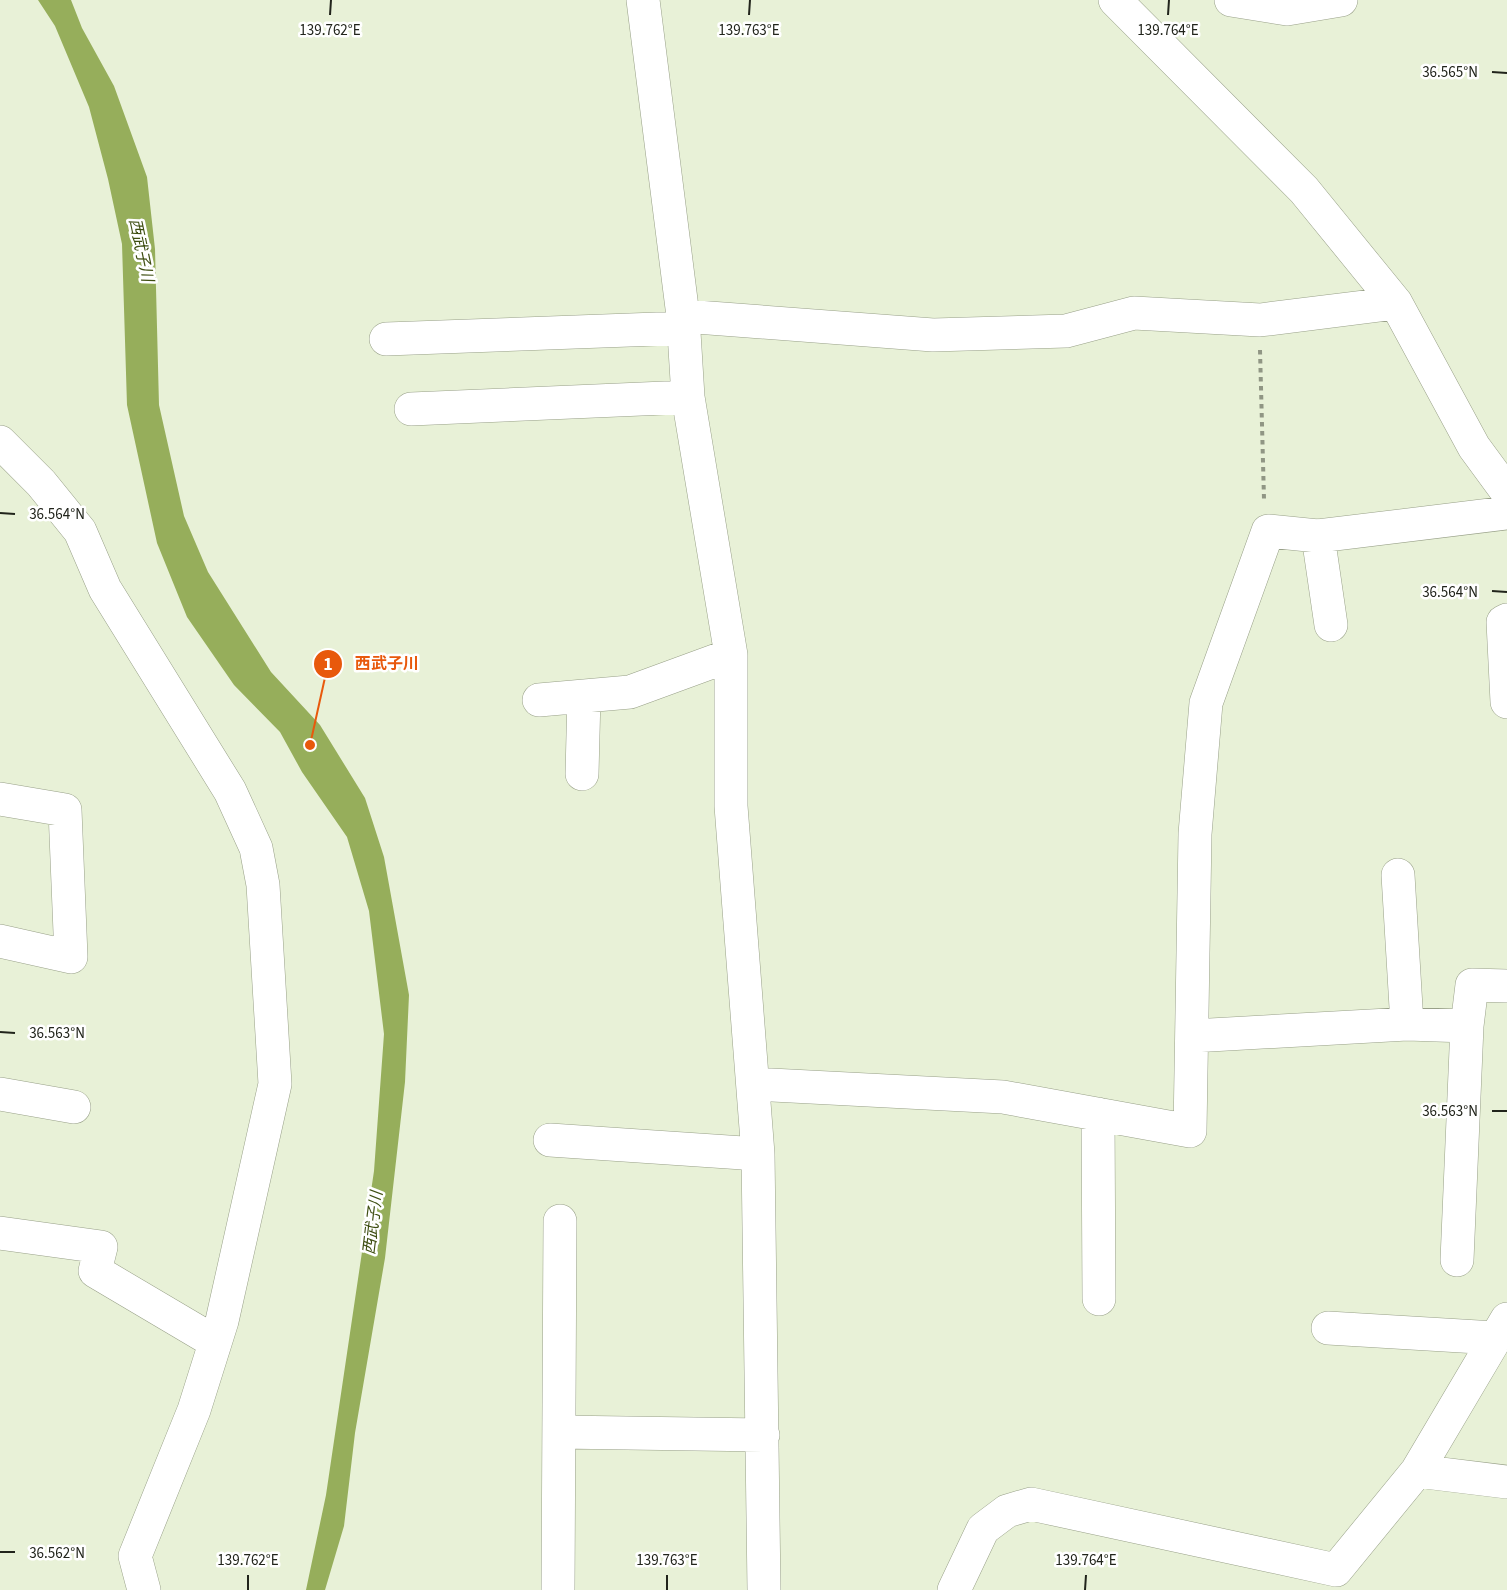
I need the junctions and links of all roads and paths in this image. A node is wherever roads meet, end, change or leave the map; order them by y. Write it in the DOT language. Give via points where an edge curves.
graph roads {
  1 [pos="643,0"];
  2 [pos="1115,0"];
  3 [pos="1231,0"];
  4 [pos="1341,0"];
  5 [pos="1396,303"];
  6 [pos="1260,320"];
  7 [pos="684,322"];
  8 [pos="386,339"];
  9 [pos="688,397"];
  10 [pos="411,409"];
  11 [pos="0,442"];
  12 [pos="1507,492"];
  13 [pos="1507,513"];
  14 [pos="1268,531"];
  15 [pos="1318,536"];
  16 [pos="1507,620"];
  17 [pos="1331,625"];
  18 [pos="731,655"];
  19 [pos="584,696"];
  20 [pos="539,700"];
  21 [pos="1507,702"];
  22 [pos="582,774"];
  23 [pos="0,799"];
  24 [pos="1398,875"];
  25 [pos="0,941"];
  26 [pos="1507,986"];
  27 [pos="1407,1024"];
  28 [pos="1467,1026"];
  29 [pos="1192,1036"];
  30 [pos="753,1084"];
  31 [pos="0,1094"];
  32 [pos="74,1107"];
  33 [pos="1098,1114"];
  34 [pos="550,1140"];
  35 [pos="759,1154"];
  36 [pos="560,1221"];
  37 [pos="0,1233"];
  38 [pos="1457,1260"];
  39 [pos="1098,1299"];
  40 [pos="1328,1328"];
  41 [pos="1501,1329"];
  42 [pos="215,1342"];
  43 [pos="559,1432"];
  44 [pos="763,1435"];
  45 [pos="1417,1471"];
  46 [pos="1507,1482"];
  47 [pos="144,1590"];
  48 [pos="558,1590"];
  49 [pos="764,1590"];
  50 [pos="954,1590"];
  1 -- 7 [label="street"];
  2 -- 5 [label="street" via="1304,190"];
  3 -- 4 [label="street" via="1287,9"];
  5 -- 6 [label="street"];
  5 -- 12 [label="street" via="1474,447"];
  6 -- 7 [label="street" via="1134,312 1066,331 933,335"];
  6 -- 14 [label="path" via="1262,481"];
  7 -- 8 [label="street"];
  7 -- 9 [label="street"];
  9 -- 10 [label="street"];
  9 -- 18 [label="street"];
  11 -- 42 [label="street" via="80,531 105,589 230,791 256,848 263,885 275,1084"];
  13 -- 15 [label="street"];
  14 -- 15 [label="street"];
  14 -- 29 [label="street" via="1206,703 1195,834"];
  15 -- 17 [label="street"];
  16 -- 21 [label="street" via="1503,622"];
  18 -- 19 [label="street" via="630,692"];
  18 -- 30 [label="street" via="731,806"];
  19 -- 20 [label="street"];
  19 -- 22 [label="street"];
  23 -- 25 [label="street" via="65,810 71,957"];
  24 -- 27 [label="street"];
  26 -- 28 [label="street" via="1472,985"];
  27 -- 28 [label="street"];
  27 -- 29 [label="street"];
  28 -- 38 [label="street"];
  29 -- 33 [label="street" via="1190,1131"];
  30 -- 33 [label="street" via="1003,1097"];
  30 -- 35 [label="street"];
  31 -- 32 [label="street"];
  33 -- 39 [label="street"];
  34 -- 35 [label="street"];
  35 -- 44 [label="street"];
  36 -- 43 [label="street"];
  37 -- 42 [label="street" via="101,1248 95,1271"];
  40 -- 41 [label="street"];
  41 -- 45 [label="street"];
  42 -- 47 [label="street" via="194,1410 135,1556"];
  43 -- 44 [label="street"];
  43 -- 48 [label="street"];
  44 -- 49 [label="street"];
  45 -- 46 [label="street"];
  45 -- 50 [label="street" via="1336,1570 1031,1504 1007,1511 983,1529"];
}
